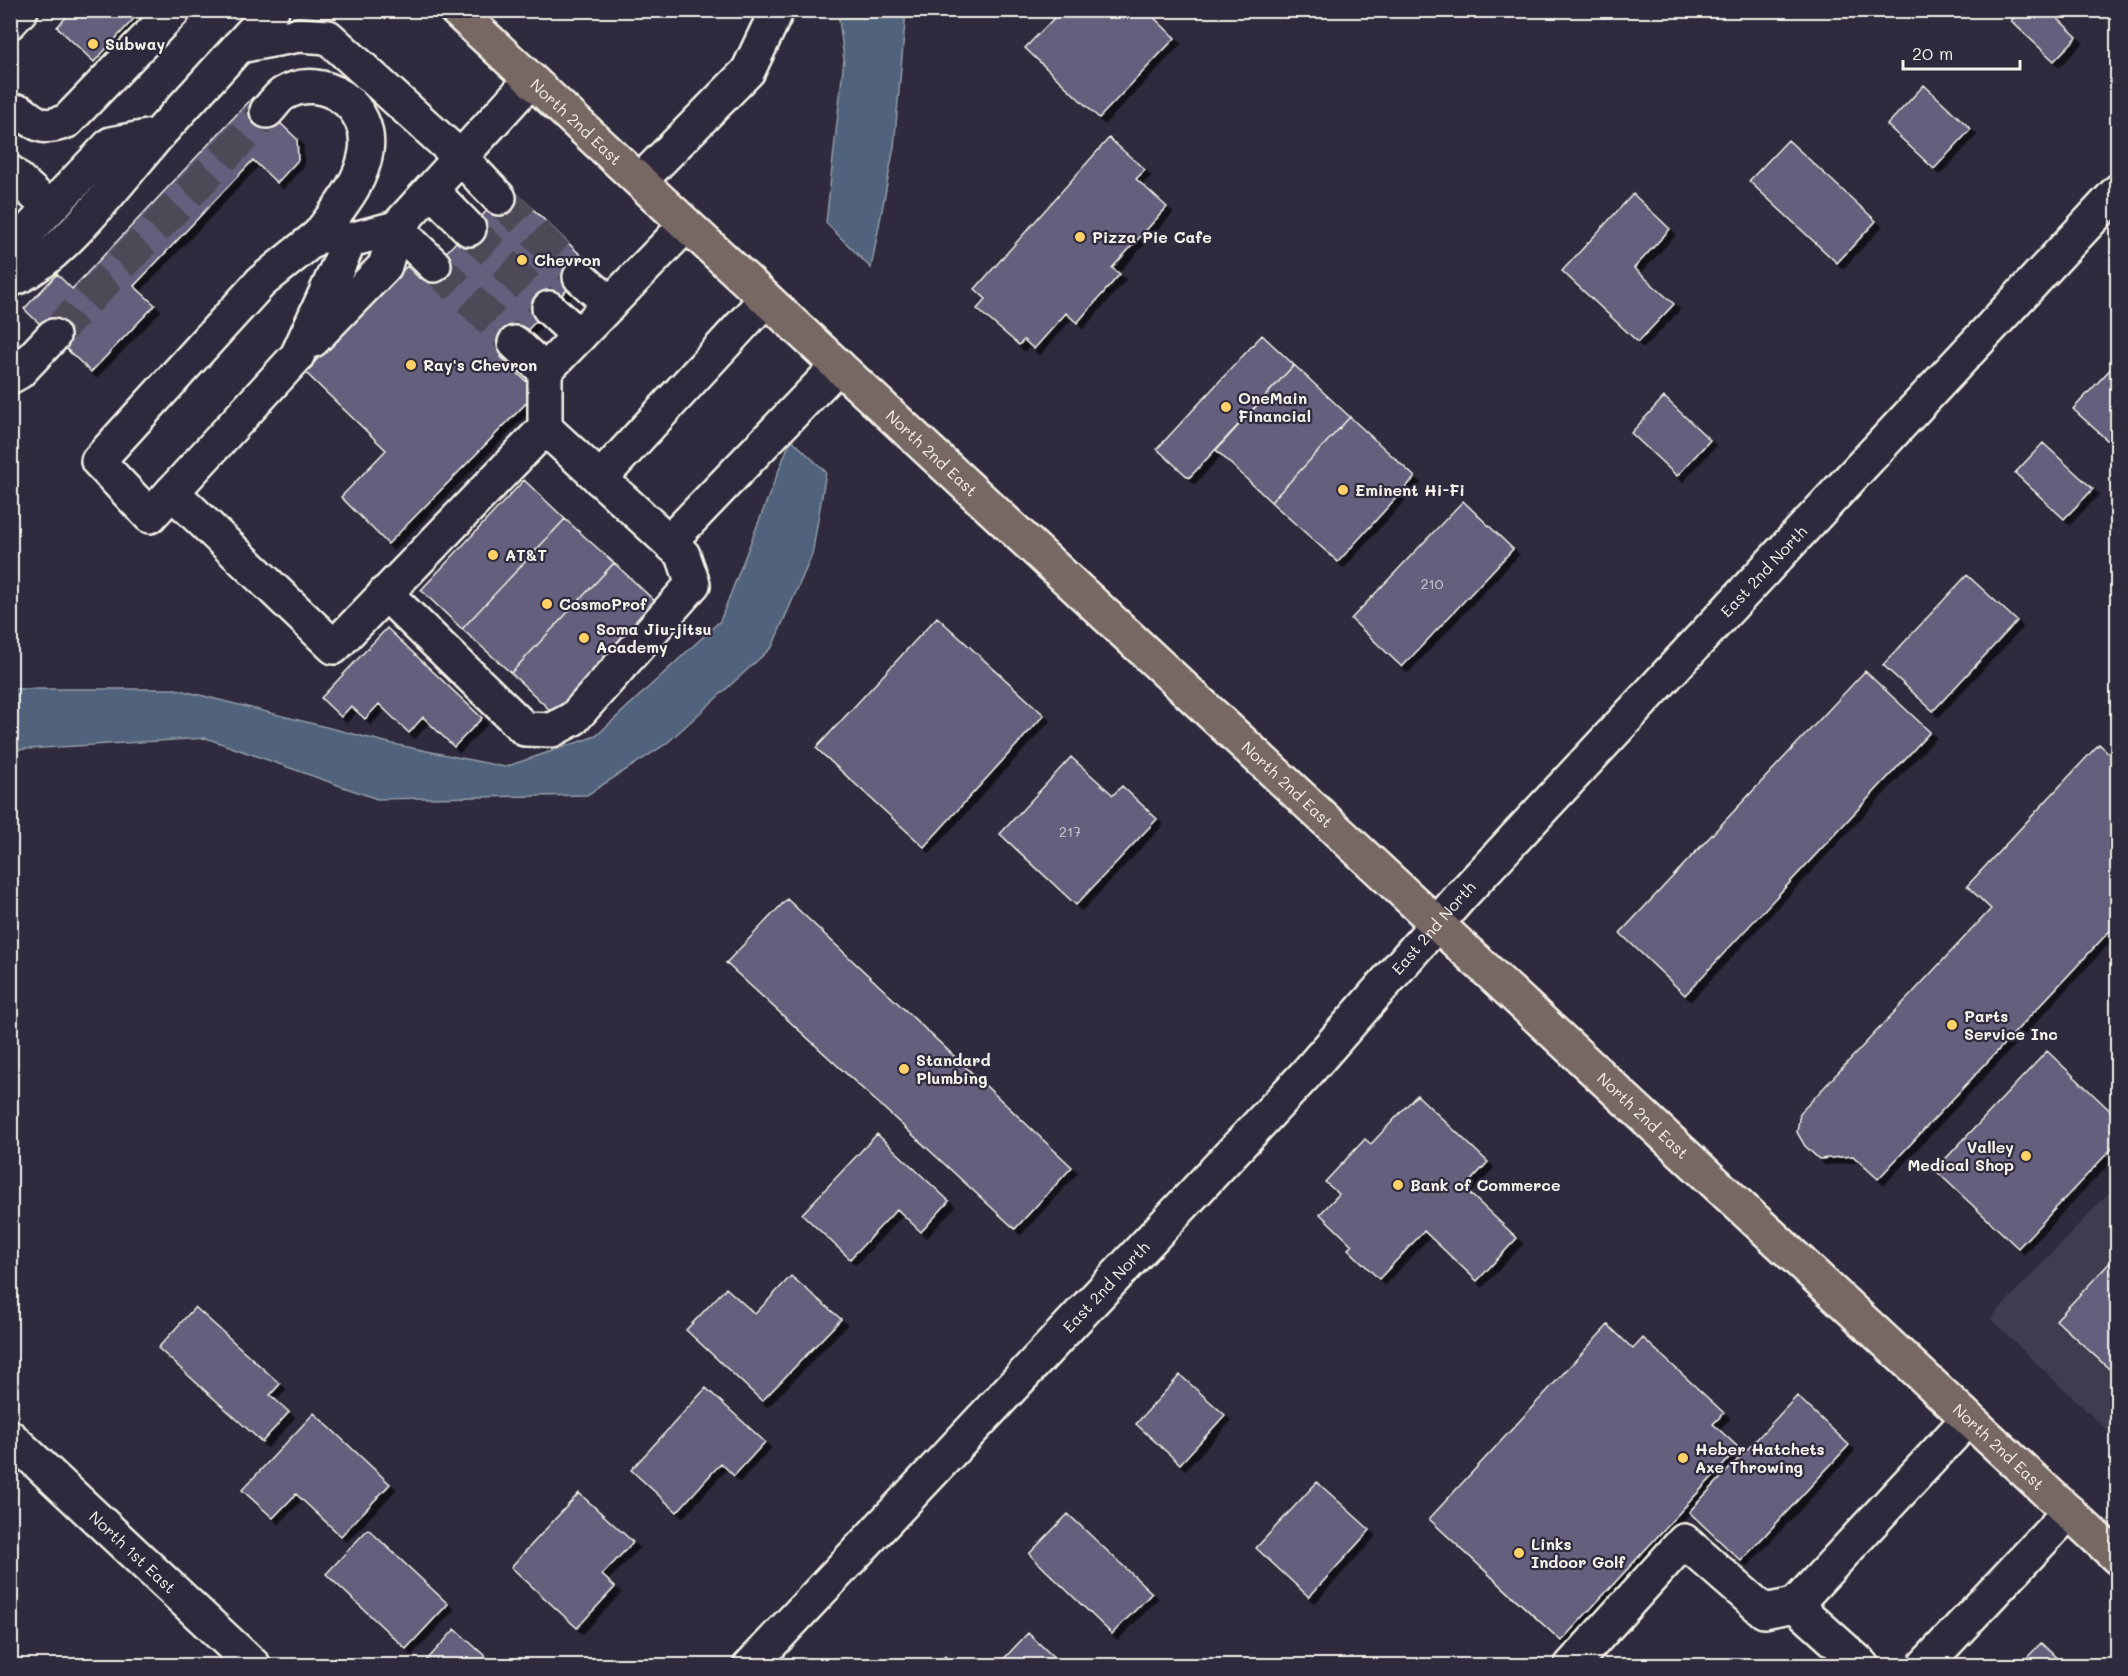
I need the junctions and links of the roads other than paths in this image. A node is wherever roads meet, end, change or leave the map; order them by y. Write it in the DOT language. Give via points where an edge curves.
graph roads {
  1 [pos="21,10"];
  2 [pos="174,10"];
  3 [pos="272,10"];
  4 [pos="456,10"];
  5 [pos="777,10"];
  6 [pos="10,22"];
  7 [pos="239,46"];
  8 [pos="531,80"];
  9 [pos="267,111"];
  10 [pos="14,113"];
  11 [pos="158,135"];
  12 [pos="461,158"];
  13 [pos="10,172"];
  14 [pos="640,182"];
  15 [pos="431,190"];
  16 [pos="2118,191"];
  17 [pos="499,198"];
  18 [pos="50,208"];
  19 [pos="686,225"];
  20 [pos="396,228"];
  21 [pos="469,229"];
  22 [pos="335,238"];
  23 [pos="10,250"];
  24 [pos="434,265"];
  25 [pos="580,277"];
  26 [pos="10,280"];
  27 [pos="766,299"];
  28 [pos="610,304"];
  29 [pos="549,308"];
  30 [pos="52,336"];
  31 [pos="579,336"];
  32 [pos="515,343"];
  33 [pos="297,356"];
  34 [pos="838,366"];
  35 [pos="545,371"];
  36 [pos="10,377"];
  37 [pos="545,428"];
  38 [pos="600,479"];
  39 [pos="172,492"];
  40 [pos="669,542"];
  41 [pos="386,593"];
  42 [pos="1438,925"];
  43 [pos="1968,1419"];
  44 [pos="10,1437"];
  45 [pos="2069,1512"];
  46 [pos="2118,1558"];
  47 [pos="1795,1605"];
  48 [pos="1843,1659"];
  49 [pos="254,1665"];
  50 [pos="750,1665"];
  51 [pos="1571,1665"];
  52 [pos="1924,1665"];
  1 -- 6 [label="street"];
  2 -- 10 [label="street" via="67,121 38,126"];
  3 -- 7 [label="street"];
  4 -- 8 [label="main road, North 2nd East"];
  5 -- 14 [label="street" via="748,71"];
  7 -- 11 [label="street"];
  7 -- 12 [label="street" via="299,35 328,37"];
  8 -- 12 [label="street"];
  8 -- 14 [label="main road, North 2nd East"];
  9 -- 22 [label="street" via="284,94 307,88 333,90 352,104 364,125 367,149 361,174"];
  11 -- 18 [label="street" via="111,144"];
  11 -- 26 [label="street" via="68,240 22,276"];
  12 -- 15 [label="street"];
  12 -- 17 [label="street"];
  13 -- 18 [label="street"];
  14 -- 19 [label="main road, North 2nd East"];
  15 -- 20 [label="street"];
  15 -- 21 [label="street"];
  16 -- 42 [label="street, East 2nd North"];
  18 -- 23 [label="street"];
  19 -- 27 [label="main road, North 2nd East"];
  19 -- 28 [label="street"];
  20 -- 22 [label="street"];
  20 -- 24 [label="street"];
  20 -- 33 [label="street" via="385,266"];
  22 -- 33 [label="street"];
  22 -- 39 [label="street" via="261,282 98,461 150,516"];
  25 -- 28 [label="street"];
  27 -- 34 [label="main road, North 2nd East"];
  27 -- 38 [label="street"];
  28 -- 31 [label="street"];
  29 -- 31 [label="street"];
  30 -- 36 [label="street"];
  31 -- 35 [label="street"];
  32 -- 35 [label="street"];
  33 -- 39 [label="street"];
  34 -- 40 [label="street"];
  34 -- 42 [label="main road, North 2nd East"];
  35 -- 37 [label="street"];
  37 -- 38 [label="street"];
  37 -- 41 [label="street"];
  38 -- 40 [label="street"];
  39 -- 41 [label="street" via="334,647"];
  40 -- 41 [label="street" via="683,555 693,584 574,718 552,730 525,729"];
  42 -- 43 [label="main road, North 2nd East"];
  42 -- 50 [label="street, East 2nd North" via="1305,1075"];
  43 -- 45 [label="main road, North 2nd East"];
  43 -- 47 [label="street"];
  44 -- 49 [label="street, North 1st East"];
  45 -- 46 [label="main road, North 2nd East"];
  45 -- 52 [label="street"];
  47 -- 48 [label="street"];
  47 -- 51 [label="street" via="1764,1611 1684,1541"];
}
